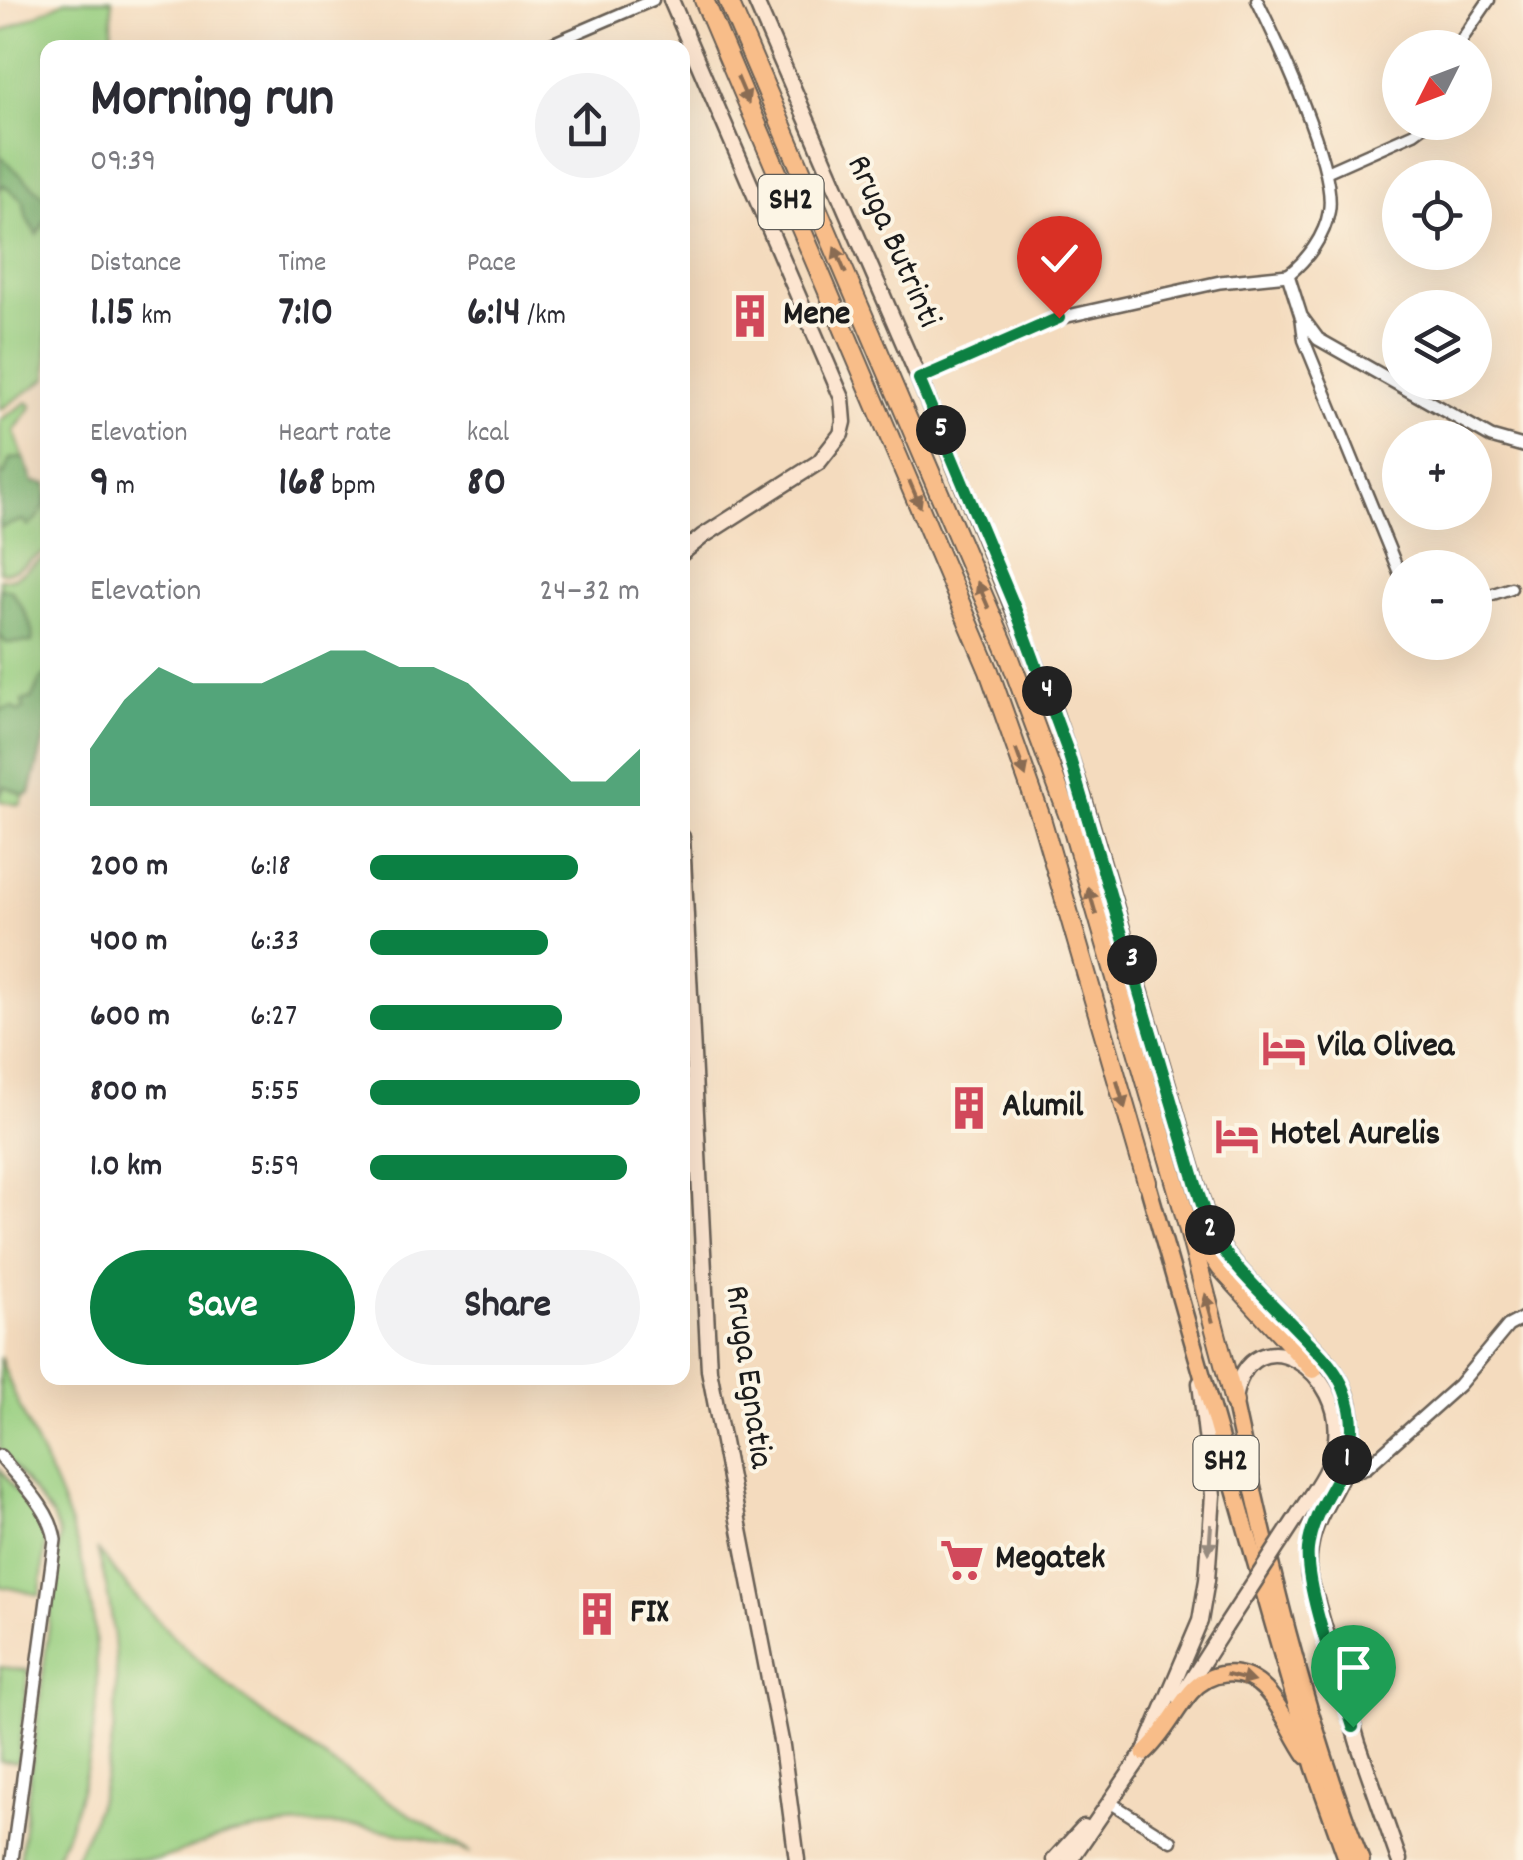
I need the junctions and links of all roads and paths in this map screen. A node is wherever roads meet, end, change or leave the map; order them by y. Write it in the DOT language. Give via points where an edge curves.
graph roads {
  1 [pos="653,0"];
  2 [pos="672,0"];
  3 [pos="704,0"];
  4 [pos="728,0"];
  5 [pos="755,0"];
  6 [pos="1258,0"];
  7 [pos="1489,0"];
  8 [pos="1468,30"];
  9 [pos="560,40"];
  10 [pos="689,40"];
  11 [pos="690,42"];
  12 [pos="1398,140"];
  13 [pos="1326,172"];
  14 [pos="1288,275"];
  15 [pos="1301,316"];
  16 [pos="919,379"];
  17 [pos="1523,446"];
  18 [pos="690,547"];
  19 [pos="1390,550"];
  20 [pos="1511,588"];
  21 [pos="1492,594"];
  22 [pos="690,994"];
  23 [pos="1147,1182"];
  24 [pos="1182,1208"];
  25 [pos="1206,1236"];
  26 [pos="1523,1318"];
  27 [pos="1313,1370"];
  28 [pos="1200,1372"];
  29 [pos="1234,1402"];
  30 [pos="0,1456"];
  31 [pos="1344,1468"];
  32 [pos="1144,1753"];
  33 [pos="1314,1767"];
  34 [pos="1110,1803"];
  35 [pos="1171,1841"];
  36 [pos="12,1860"];
  37 [pos="796,1860"];
  38 [pos="1054,1860"];
  39 [pos="1070,1860"];
  40 [pos="1347,1860"];
  41 [pos="1361,1860"];
  42 [pos="1399,1860"];
  1 -- 9 [label="street"];
  2 -- 10 [label="main road"];
  3 -- 23 [label="highway, SH2, one-way" via="988,671 1040,818"];
  24 -- 4 [label="highway, SH2, one-way" via="1068,816 1016,674"];
  5 -- 16 [label="main road, Rruga Butrinti"];
  6 -- 13 [label="street"];
  7 -- 8 [label="street"];
  11 -- 18 [label="main road" via="842,398 844,422 835,446 819,462"];
  12 -- 13 [label="street"];
  13 -- 14 [label="street" via="1330,197 1323,229"];
  14 -- 15 [label="street"];
  14 -- 16 [label="street" via="1220,282 1059,318"];
  15 -- 17 [label="street" via="1332,349 1490,437"];
  15 -- 19 [label="street" via="1304,340"];
  16 -- 25 [label="main road, Rruga Butrinti" via="1083,796"];
  20 -- 21 [label="street"];
  22 -- 37 [label="main road, Rruga Egnatia" via="709,1370 782,1746"];
  23 -- 28 [label="highway, SH2"];
  24 -- 25 [label="highway"];
  29 -- 24 [label="highway, SH2, one-way"];
  25 -- 27 [label="highway" via="1221,1268"];
  25 -- 31 [label="main road" via="1341,1381 1352,1427"];
  26 -- 31 [label="street" via="1367,1467"];
  27 -- 29 [label="main road" via="1287,1355 1265,1356 1242,1375"];
  27 -- 32 [label="main road, bridge" via="1328,1390 1337,1433 1325,1473"];
  28 -- 32 [label="main road, one-way" via="1213,1495 1207,1580 1200,1621"];
  28 -- 33 [label="highway, SH2"];
  29 -- 41 [label="highway, SH2" via="1267,1556"];
  30 -- 36 [label="street" via="47,1516 54,1540"];
  31 -- 42 [label="main road" via="1314,1524 1310,1576"];
  32 -- 33 [label="highway, one-way" via="1199,1684 1238,1674 1268,1693"];
  32 -- 34 [label="main road"];
  33 -- 40 [label="highway, SH2"];
  34 -- 35 [label="street"];
  34 -- 38 [label="main road"];
  34 -- 39 [label="main road"];
}
